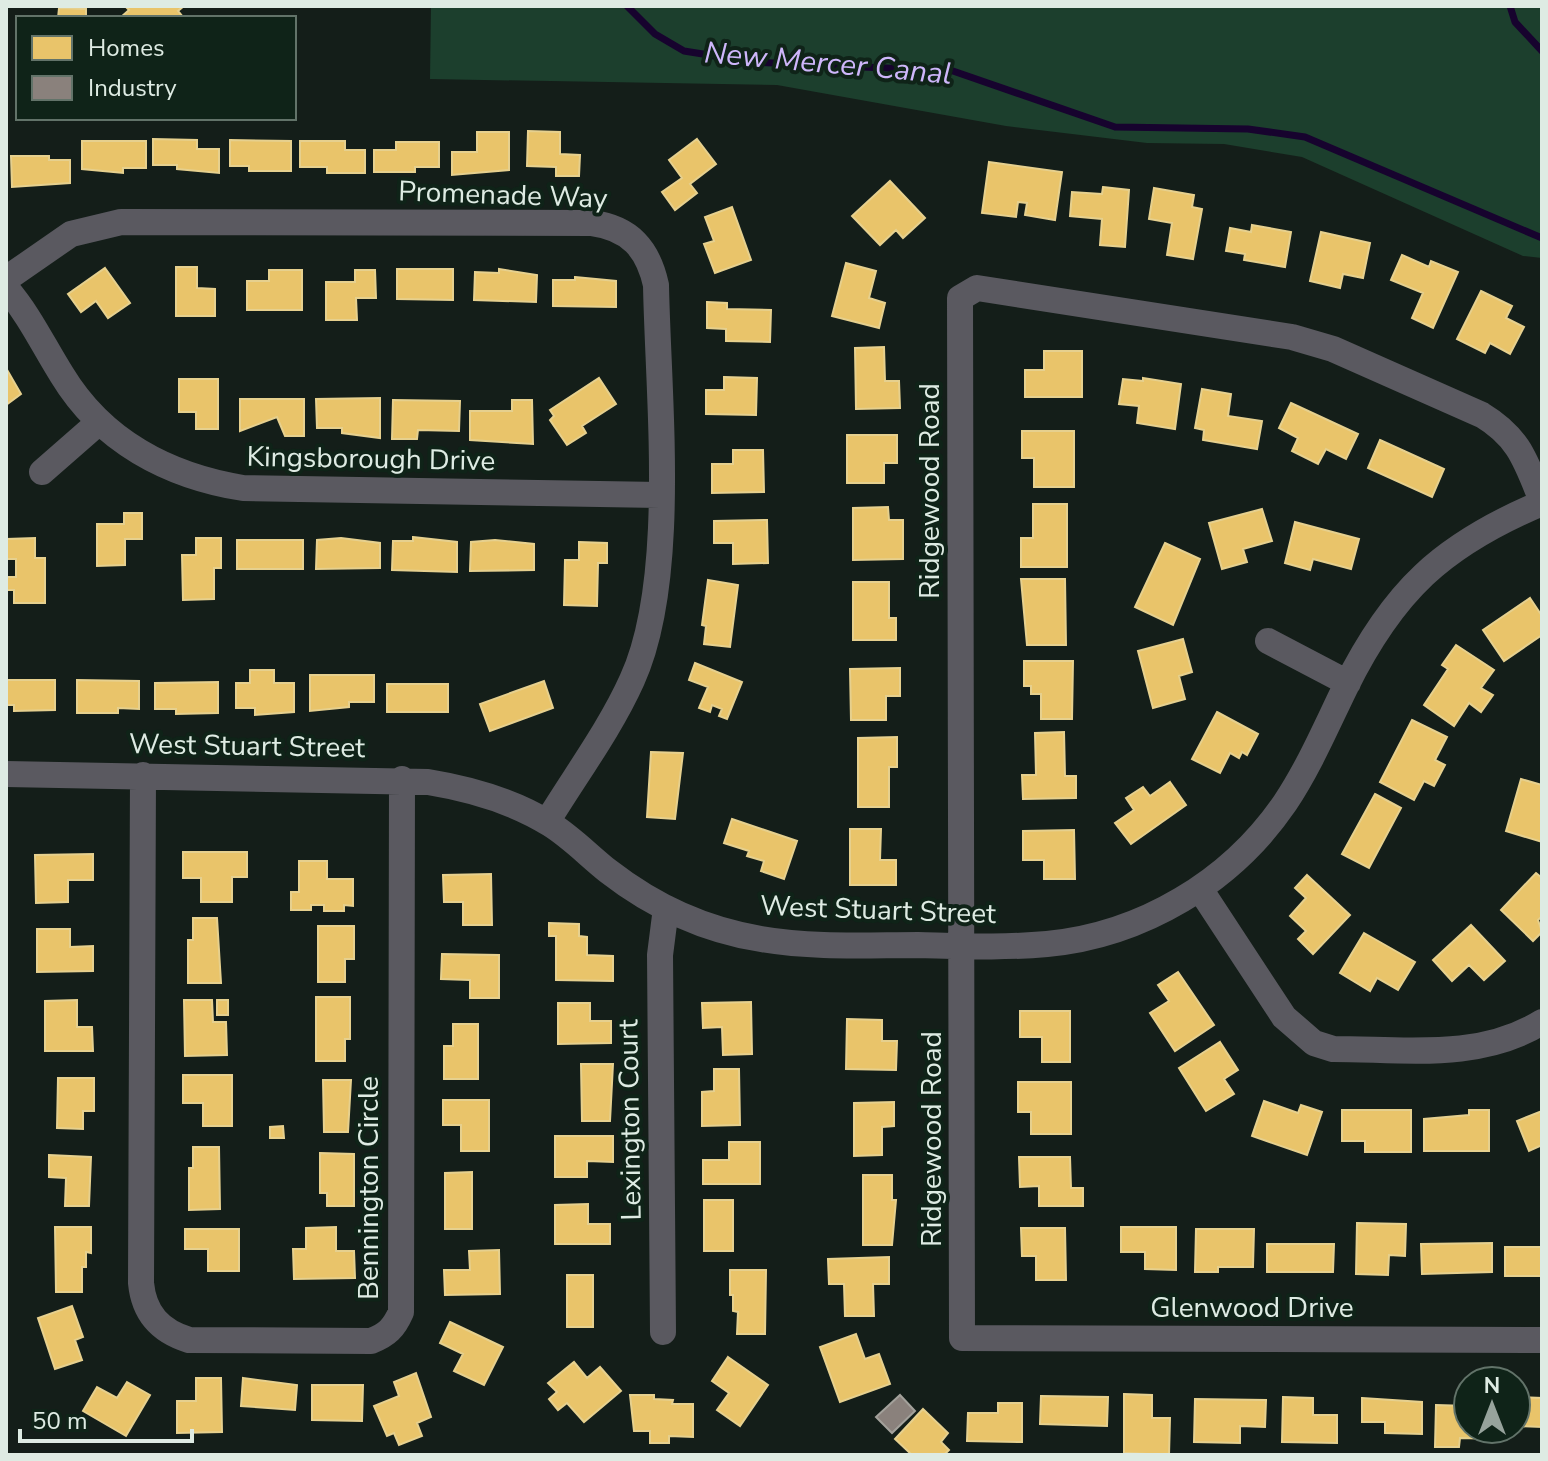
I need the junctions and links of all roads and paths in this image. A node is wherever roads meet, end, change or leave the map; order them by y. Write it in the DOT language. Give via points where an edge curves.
graph roads {
  1 [pos="6,279"];
  2 [pos="6,288"];
  3 [pos="98,423"];
  4 [pos="42,472"];
  5 [pos="660,495"];
  6 [pos="1542,502"];
  7 [pos="1268,641"];
  8 [pos="1348,683"];
  9 [pos="6,774"];
  10 [pos="143,775"];
  11 [pos="402,779"];
  12 [pos="547,822"];
  13 [pos="1200,889"];
  14 [pos="666,908"];
  15 [pos="963,946"];
  16 [pos="1542,1022"];
  17 [pos="663,1332"];
  18 [pos="962,1338"];
  19 [pos="1542,1340"];
  1 -- 5 [label="street, Promenade Way" via="71,234 121,222 610,226 640,244 656,285"];
  2 -- 3 [label="street, Kingsborough Drive"];
  3 -- 4 [label="street"];
  3 -- 5 [label="street, Kingsborough Drive" via="143,456 177,472 243,488"];
  5 -- 12 [label="street, Promenade Way" via="654,603 632,680"];
  6 -- 8 [label="street, West Stuart Street" via="1469,537 1413,583"];
  6 -- 15 [label="street, Ridgewood Road" via="1519,445 1503,427 1333,349 1249,329 977,288 960,298"];
  7 -- 8 [label="street"];
  8 -- 13 [label="street, West Stuart Street" via="1285,803 1258,838"];
  9 -- 10 [label="street, West Stuart Street"];
  10 -- 11 [label="street, West Stuart Street"];
  10 -- 11 [label="street, Bennington Circle" via="141,1283 148,1311 158,1325 189,1340 371,1341 385,1336 401,1312"];
  11 -- 12 [label="street, West Stuart Street" via="462,788"];
  12 -- 14 [label="street, West Stuart Street"];
  13 -- 15 [label="street, West Stuart Street" via="1127,926 1086,938"];
  13 -- 16 [label="street" via="1284,1017 1314,1043 1333,1049 1465,1050 1493,1046"];
  14 -- 15 [label="street, West Stuart Street" via="730,933 777,941"];
  14 -- 17 [label="street, Lexington Court" via="660,955"];
  15 -- 18 [label="street, Ridgewood Road"];
  18 -- 19 [label="street, Glenwood Drive"];
}
